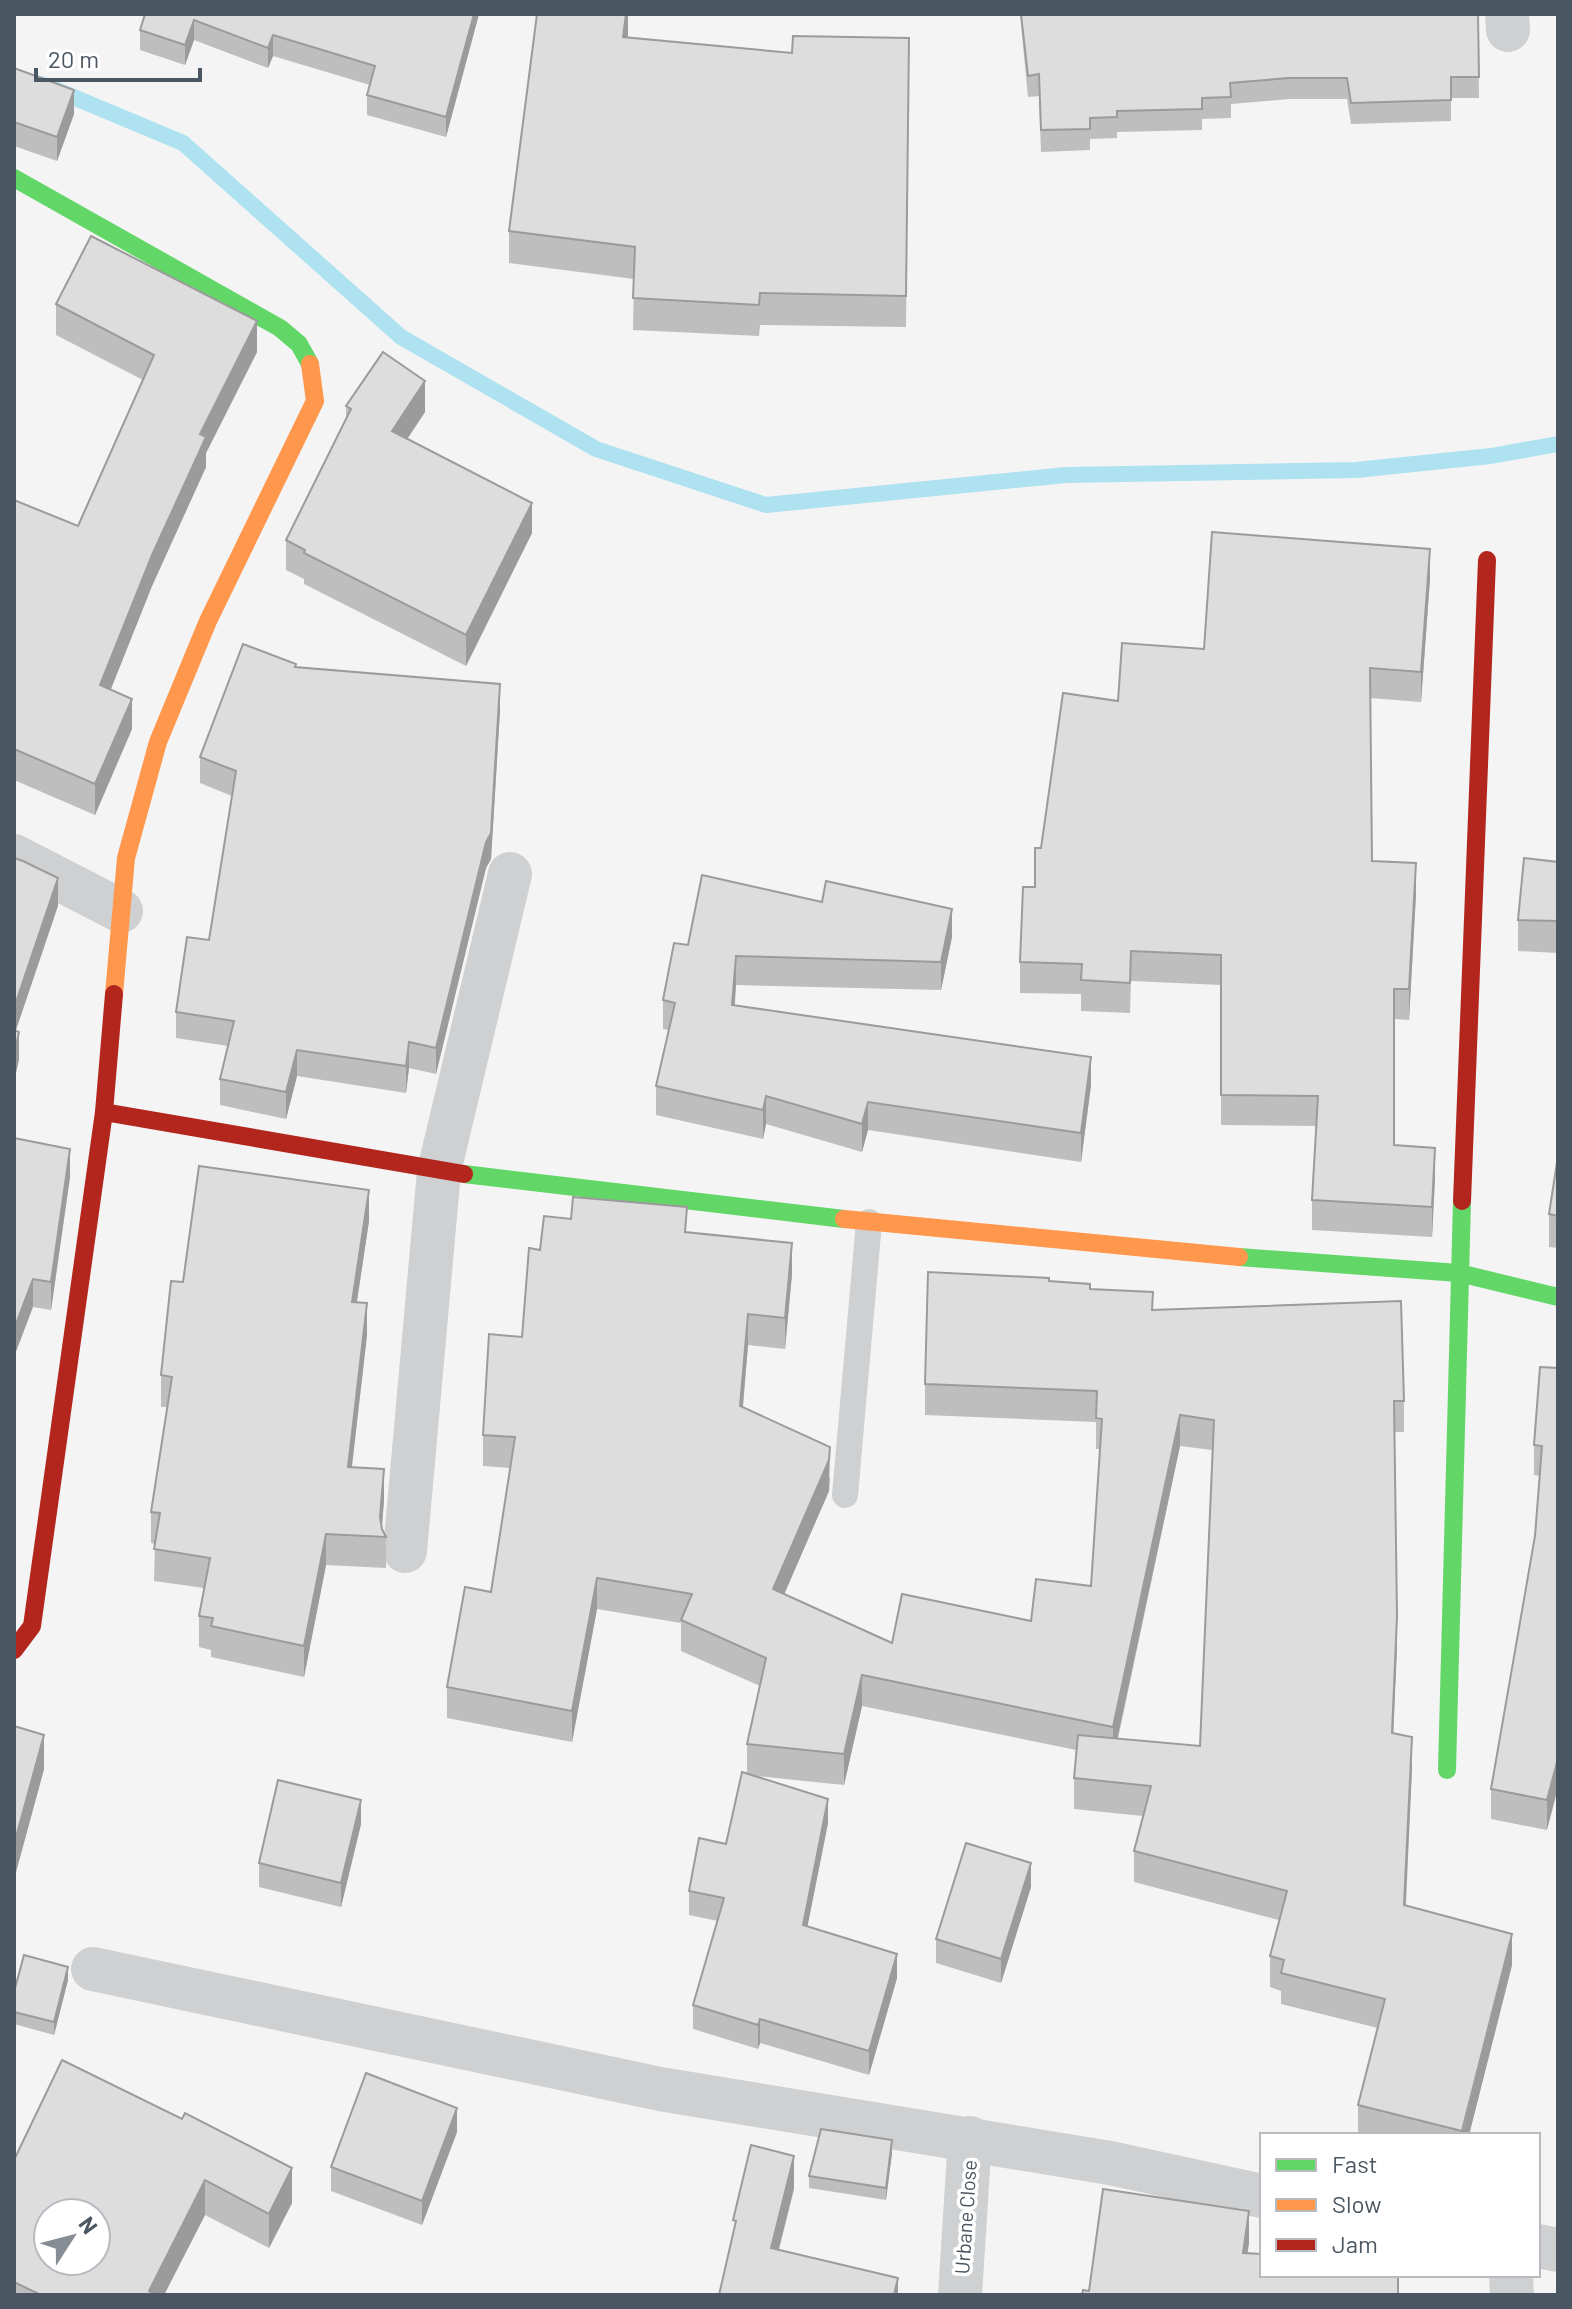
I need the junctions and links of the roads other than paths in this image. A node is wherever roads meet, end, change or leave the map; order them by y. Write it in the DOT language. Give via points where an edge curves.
graph roads {
  1 [pos="14,178"];
  2 [pos="1487,560"];
  3 [pos="14,856"];
  4 [pos="510,874"];
  5 [pos="121,911"];
  6 [pos="104,1112"];
  7 [pos="439,1171"];
  8 [pos="869,1222"];
  9 [pos="1459,1273"];
  10 [pos="1558,1297"];
  11 [pos="845,1495"];
  12 [pos="405,1551"];
  13 [pos="14,1650"];
  14 [pos="1447,1770"];
  15 [pos="93,1969"];
  16 [pos="970,2138"];
  17 [pos="1260,2196"];
  18 [pos="960,2295"];
  1 -- 5 [label="street" via="280,328 300,343 312,363 315,401 208,621 158,742 126,858"];
  2 -- 9 [label="street"];
  3 -- 5 [label="street"];
  4 -- 7 [label="street"];
  5 -- 6 [label="street"];
  6 -- 7 [label="street"];
  6 -- 13 [label="street" via="32,1626"];
  7 -- 8 [label="street"];
  7 -- 12 [label="street"];
  8 -- 9 [label="street"];
  8 -- 11 [label="lane"];
  9 -- 10 [label="street"];
  9 -- 14 [label="street"];
  15 -- 16 [label="street" via="660,2089"];
  16 -- 17 [label="street"];
  16 -- 18 [label="street, Urbane Close"];
}
